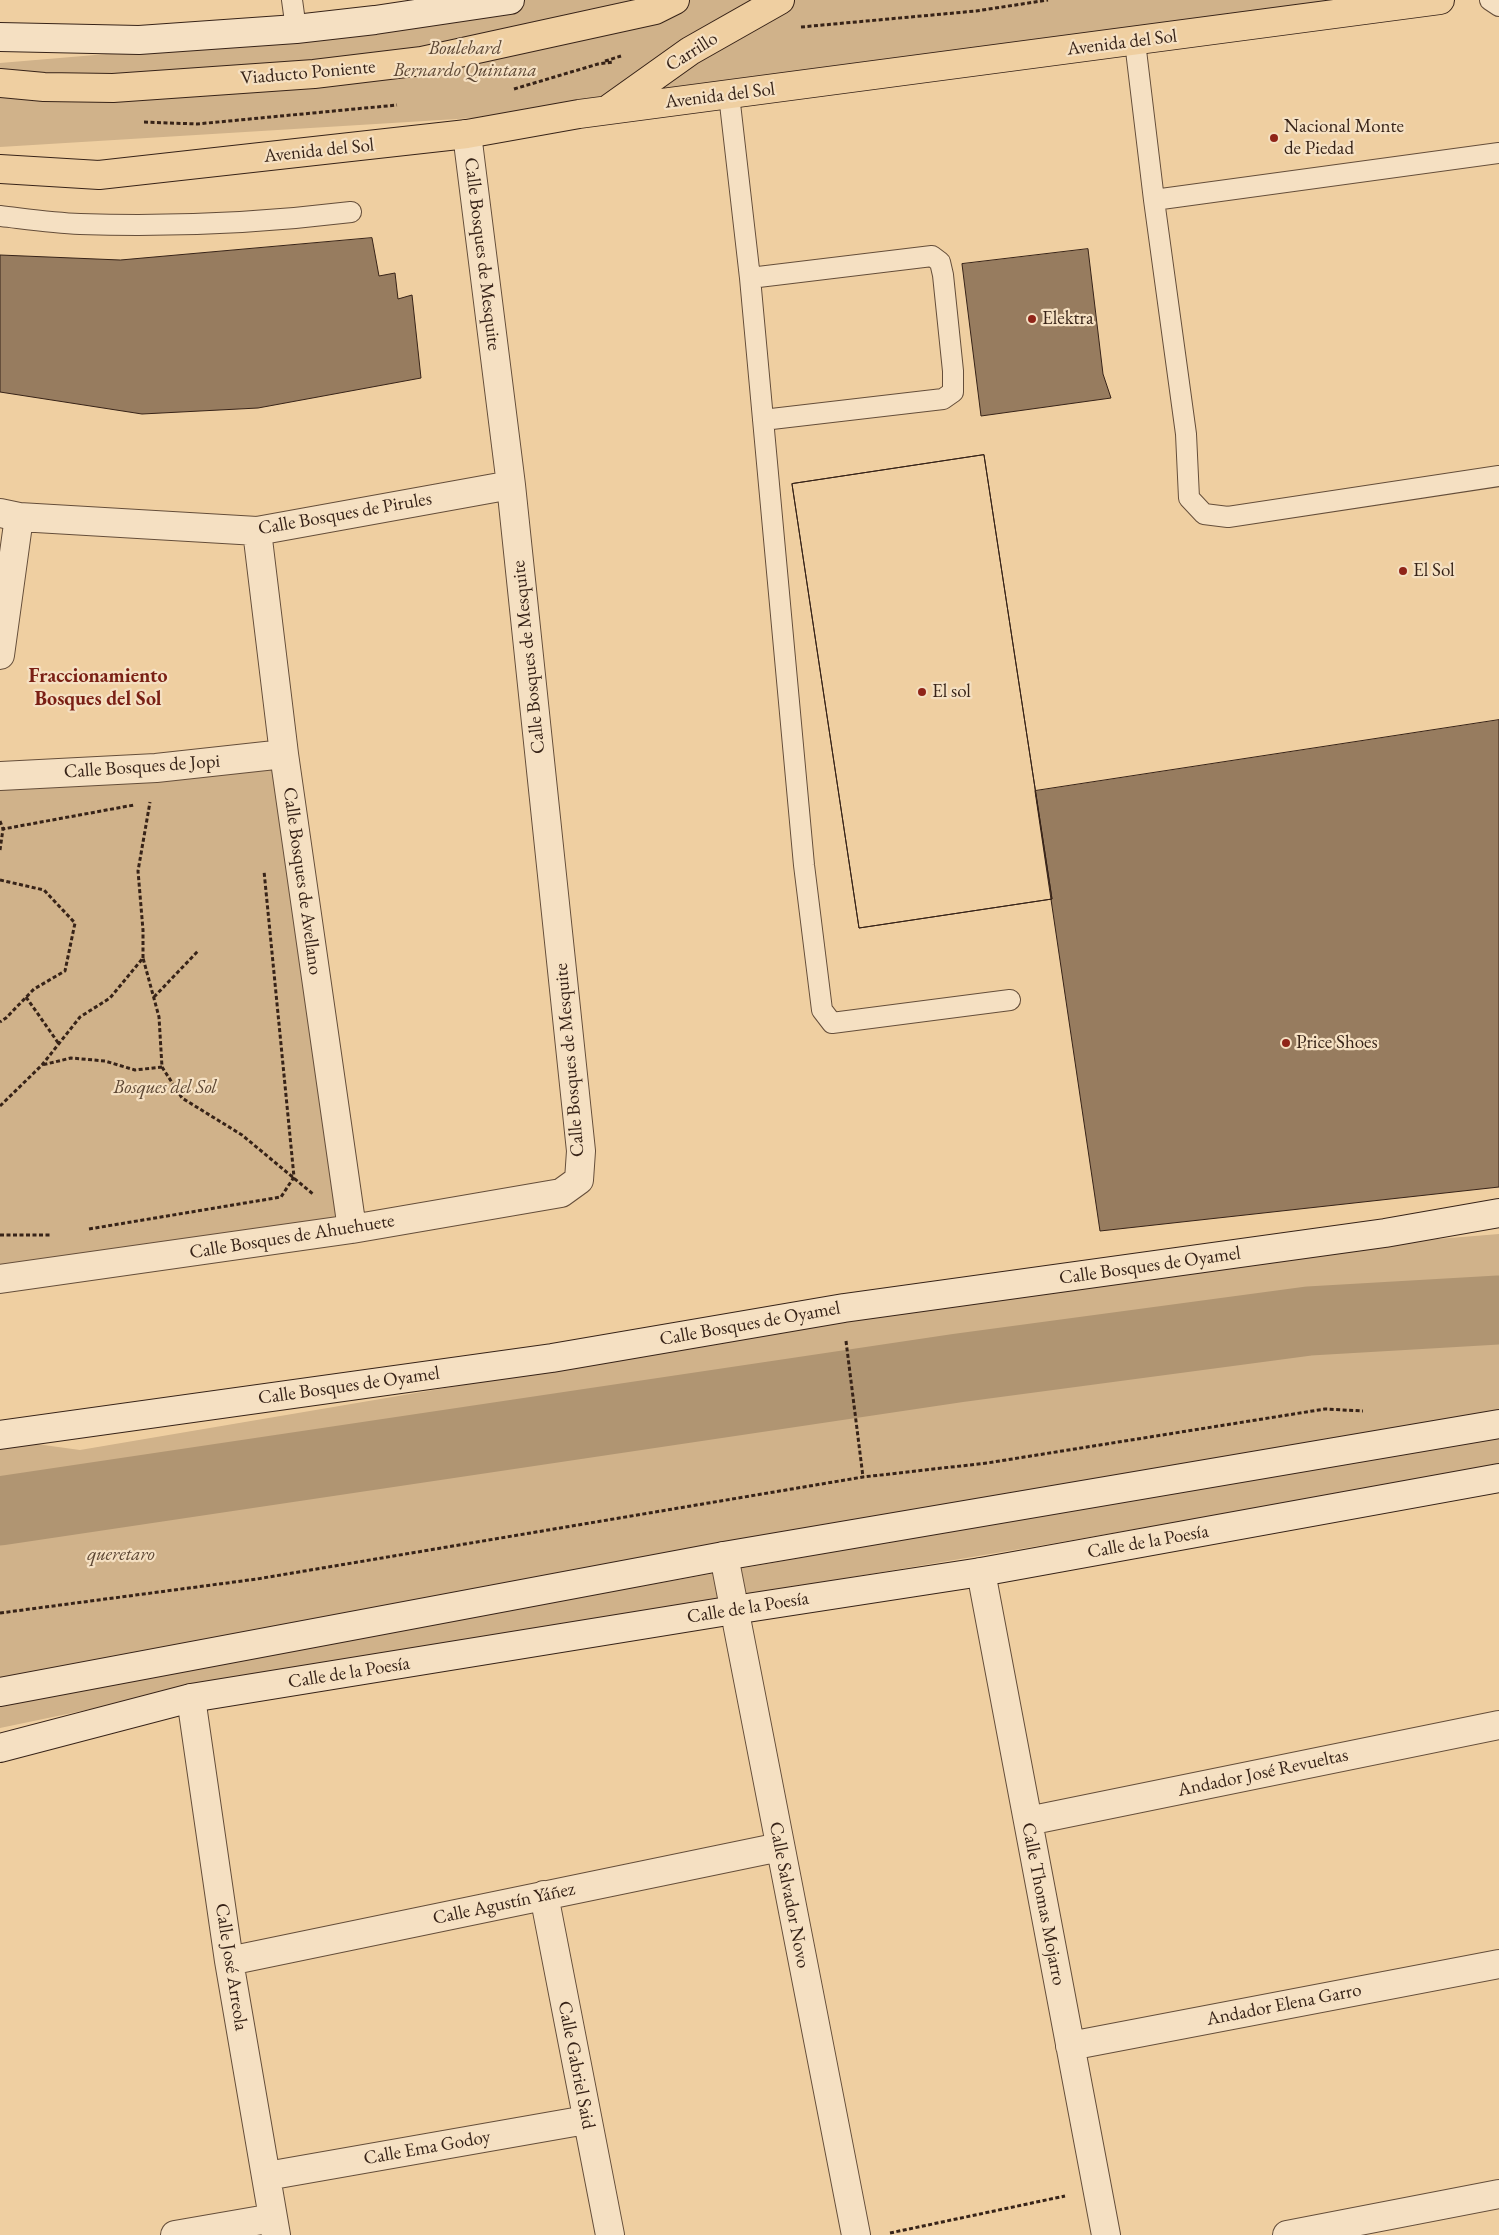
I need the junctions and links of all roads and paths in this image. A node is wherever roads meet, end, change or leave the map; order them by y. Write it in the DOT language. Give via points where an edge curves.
graph roads {
  1 [pos="292,0"];
  2 [pos="510,0"];
  3 [pos="674,0"];
  4 [pos="780,0"];
  5 [pos="1440,0"];
  6 [pos="1490,0"];
  7 [pos="468,3"];
  8 [pos="1499,6"];
  9 [pos="296,29"];
  10 [pos="0,38"];
  11 [pos="1134,42"];
  12 [pos="0,83"];
  13 [pos="729,95"];
  14 [pos="607,110"];
  15 [pos="467,134"];
  16 [pos="1499,153"];
  17 [pos="0,169"];
  18 [pos="1154,200"];
  19 [pos="351,212"];
  20 [pos="0,216"];
  21 [pos="750,278"];
  22 [pos="763,420"];
  23 [pos="1499,476"];
  24 [pos="510,485"];
  25 [pos="9,515"];
  26 [pos="257,532"];
  27 [pos="0,655"];
  28 [pos="284,754"];
  29 [pos="156,768"];
  30 [pos="0,776"];
  31 [pos="159,801"];
  32 [pos="150,802"];
  33 [pos="0,821"];
  34 [pos="3,829"];
  35 [pos="0,850"];
  36 [pos="263,862"];
  37 [pos="0,880"];
  38 [pos="198,951"];
  39 [pos="143,958"];
  40 [pos="26,997"];
  41 [pos="154,998"];
  42 [pos="1010,1000"];
  43 [pos="0,1022"];
  44 [pos="59,1044"];
  45 [pos="42,1065"];
  46 [pos="162,1068"];
  47 [pos="0,1106"];
  48 [pos="294,1177"];
  49 [pos="579,1180"];
  50 [pos="1499,1213"];
  51 [pos="352,1229"];
  52 [pos="85,1230"];
  53 [pos="0,1234"];
  54 [pos="56,1236"];
  55 [pos="0,1279"];
  56 [pos="847,1358"];
  57 [pos="1364,1411"];
  58 [pos="1499,1424"];
  59 [pos="0,1435"];
  60 [pos="863,1477"];
  61 [pos="1499,1478"];
  62 [pos="724,1556"];
  63 [pos="981,1572"];
  64 [pos="734,1610"];
  65 [pos="0,1613"];
  66 [pos="0,1692"];
  67 [pos="191,1698"];
  68 [pos="1499,1725"];
  69 [pos="0,1748"];
  70 [pos="1028,1821"];
  71 [pos="780,1846"];
  72 [pos="544,1895"];
  73 [pos="229,1961"];
  74 [pos="1499,1964"];
  75 [pos="1070,2046"];
  76 [pos="586,2120"];
  77 [pos="267,2176"];
  78 [pos="1098,2190"];
  79 [pos="1499,2194"];
  80 [pos="275,2227"];
  81 [pos="175,2235"];
  82 [pos="610,2235"];
  83 [pos="856,2235"];
  84 [pos="880,2235"];
  85 [pos="1106,2235"];
  86 [pos="1287,2235"];
  1 -- 9 [label="lane"];
  2 -- 7 [label="street"];
  3 -- 12 [label="main road, Viaducto Poniente" via="655,10 422,61 314,74 113,88"];
  4 -- 14 [label="main road, Carrillo" via="690,51"];
  5 -- 11 [label="main road, Avenida del Sol"];
  6 -- 8 [label="lane"];
  7 -- 9 [label="street" via="375,20"];
  9 -- 10 [label="street" via="139,40"];
  11 -- 13 [label="main road, Avenida del Sol"];
  11 -- 18 [label="lane"];
  13 -- 14 [label="main road, Avenida del Sol"];
  13 -- 21 [label="lane"];
  14 -- 15 [label="main road, Avenida del Sol"];
  15 -- 17 [label="main road, Avenida del Sol" via="99,175"];
  15 -- 24 [label="street, Calle Bosques de Mesquite"];
  16 -- 18 [label="lane"];
  18 -- 23 [label="lane" via="1186,434 1189,498 1204,514 1228,517"];
  19 -- 20 [label="lane" via="223,224 78,224"];
  21 -- 22 [label="lane"];
  21 -- 22 [label="lane" via="932,256 940,262 943,275 953,371 953,392 944,399"];
  22 -- 42 [label="lane" via="804,865 822,1010 832,1023"];
  24 -- 26 [label="street, Calle Bosques de Pirules"];
  24 -- 49 [label="street, Calle Bosques de Mesquite" via="581,1151"];
  25 -- 26 [label="street, Calle Bosques de Pirules"];
  25 -- 27 [label="street"];
  26 -- 28 [label="street, Calle Bosques de Avellano"];
  28 -- 29 [label="street, Calle Bosques de Jopi"];
  28 -- 51 [label="street, Calle Bosques de Avellano"];
  29 -- 30 [label="street, Calle Bosques de Jopi"];
  29 -- 32 [label="path"];
  31 -- 32 [label="path"];
  32 -- 34 [label="path"];
  32 -- 39 [label="path" via="138,871"];
  33 -- 34 [label="path"];
  34 -- 35 [label="path"];
  36 -- 48 [label="path"];
  37 -- 40 [label="path" via="44,890 75,923 65,971"];
  38 -- 41 [label="path"];
  39 -- 41 [label="path"];
  39 -- 44 [label="path" via="110,998 80,1017"];
  40 -- 43 [label="path"];
  40 -- 44 [label="path"];
  41 -- 46 [label="path" via="159,1017"];
  44 -- 45 [label="path"];
  45 -- 46 [label="path" via="71,1058 105,1061 135,1070"];
  45 -- 47 [label="path"];
  46 -- 48 [label="path" via="182,1098 242,1135"];
  48 -- 51 [label="path"];
  48 -- 52 [label="path" via="281,1197"];
  49 -- 51 [label="street, Calle Bosques de Ahuehuete" via="561,1193"];
  50 -- 59 [label="street, Calle Bosques de Oyamel" via="1385,1233 844,1308 552,1358"];
  51 -- 55 [label="street, Calle Bosques de Ahuehuete"];
  53 -- 54 [label="path"];
  56 -- 60 [label="path"];
  57 -- 60 [label="path" via="1325,1409 987,1463"];
  58 -- 62 [label="street"];
  60 -- 65 [label="path" via="257,1579"];
  61 -- 63 [label="street, Calle de la Poesía"];
  62 -- 64 [label="street, Calle Salvador Novo"];
  62 -- 66 [label="street"];
  63 -- 64 [label="street, Calle de la Poesía"];
  63 -- 70 [label="street, Calle Thomas Mojarro"];
  64 -- 67 [label="street, Calle de la Poesía"];
  64 -- 71 [label="street, Calle Salvador Novo"];
  67 -- 69 [label="street, Calle de la Poesía"];
  67 -- 73 [label="street, Calle José Arreola"];
  68 -- 70 [label="street, Andador José Revueltas"];
  70 -- 75 [label="street, Calle Thomas Mojarro"];
  71 -- 72 [label="street, Calle Agustín Yáñez"];
  71 -- 83 [label="street, Calle Salvador Novo"];
  72 -- 73 [label="street, Calle Agustín Yáñez"];
  72 -- 76 [label="street, Calle Gabriel Said"];
  73 -- 77 [label="street, Calle José Arreola"];
  74 -- 75 [label="street, Andador Elena Garro"];
  75 -- 78 [label="street, Calle Thomas Mojarro"];
  76 -- 77 [label="street, Calle Ema Godoy"];
  76 -- 82 [label="street, Calle Gabriel Said"];
  77 -- 80 [label="street, Calle José Arreola"];
  78 -- 84 [label="path"];
  78 -- 85 [label="street, Calle Thomas Mojarro"];
  79 -- 86 [label="street"];
  80 -- 81 [label="street"];
}
